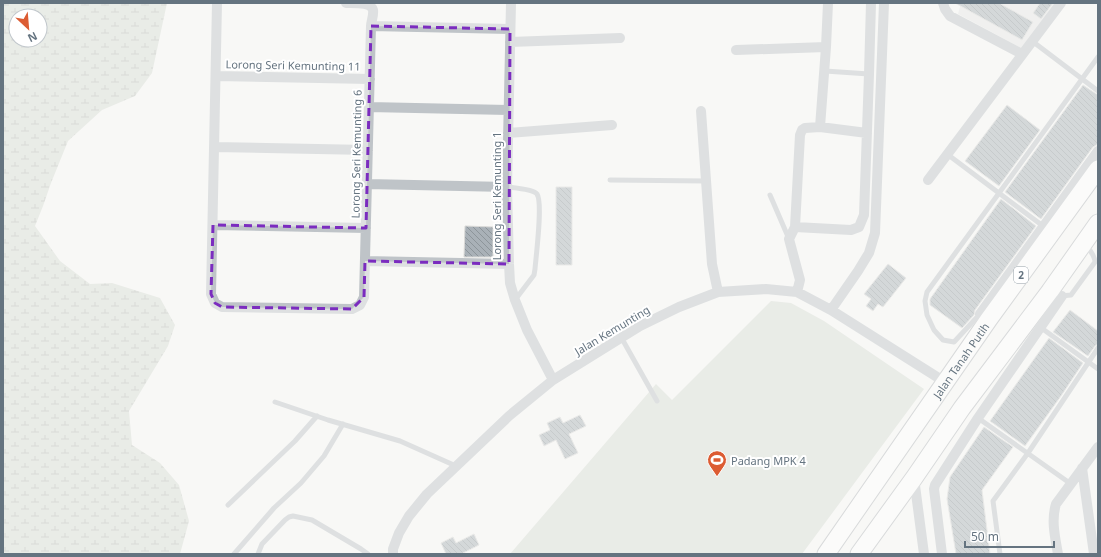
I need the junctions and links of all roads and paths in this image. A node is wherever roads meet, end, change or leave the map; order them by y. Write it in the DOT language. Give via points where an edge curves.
graph roads {
  1 [pos="217,3"];
  2 [pos="346,3"];
  3 [pos="510,3"];
  4 [pos="828,3"];
  5 [pos="870,3"];
  6 [pos="884,3"];
  7 [pos="944,3"];
  8 [pos="1061,3"];
  9 [pos="371,26"];
  10 [pos="510,29"];
  11 [pos="620,38"];
  12 [pos="1032,41"];
  13 [pos="510,42"];
  14 [pos="826,47"];
  15 [pos="736,50"];
  16 [pos="1022,54"];
  17 [pos="1098,57"];
  18 [pos="824,71"];
  19 [pos="869,74"];
  20 [pos="216,76"];
  21 [pos="370,79"];
  22 [pos="1082,79"];
  23 [pos="1098,90"];
  24 [pos="369,107"];
  25 [pos="508,110"];
  26 [pos="701,111"];
  27 [pos="612,125"];
  28 [pos="820,127"];
  29 [pos="867,133"];
  30 [pos="508,134"];
  31 [pos="214,147"];
  32 [pos="368,150"];
  33 [pos="1098,151"];
  34 [pos="947,154"];
  35 [pos="1098,169"];
  36 [pos="610,180"];
  37 [pos="928,180"];
  38 [pos="706,181"];
  39 [pos="367,184"];
  40 [pos="507,187"];
  41 [pos="999,193"];
  42 [pos="770,195"];
  43 [pos="213,225"];
  44 [pos="1043,226"];
  45 [pos="795,227"];
  46 [pos="366,228"];
  47 [pos="1093,232"];
  48 [pos="789,239"];
  49 [pos="365,262"];
  50 [pos="508,264"];
  51 [pos="718,292"];
  52 [pos="797,292"];
  53 [pos="1056,293"];
  54 [pos="515,300"];
  55 [pos="831,310"];
  56 [pos="984,316"];
  57 [pos="1040,327"];
  58 [pos="620,337"];
  59 [pos="1098,348"];
  60 [pos="1089,362"];
  61 [pos="1098,369"];
  62 [pos="553,380"];
  63 [pos="945,382"];
  64 [pos="657,401"];
  65 [pos="275,402"];
  66 [pos="962,408"];
  67 [pos="317,416"];
  68 [pos="978,418"];
  69 [pos="343,424"];
  70 [pos="1098,447"];
  71 [pos="1028,453"];
  72 [pos="456,466"];
  73 [pos="1082,468"];
  74 [pos="914,478"];
  75 [pos="1071,484"];
  76 [pos="228,505"];
  77 [pos="234,554"];
  78 [pos="258,554"];
  79 [pos="368,554"];
  80 [pos="393,554"];
  81 [pos="826,554"];
  82 [pos="859,554"];
  83 [pos="924,554"];
  84 [pos="942,554"];
  85 [pos="1000,554"];
  86 [pos="1058,554"];
  87 [pos="1094,554"];
  1 -- 20 [label="street"];
  2 -- 9 [label="street, Lorong Seri Kemunting 6" via="365,4 371,7"];
  3 -- 10 [label="street, Lorong Seri Kemunting 1"];
  4 -- 14 [label="street"];
  5 -- 19 [label="street"];
  6 -- 55 [label="street" via="875,233 869,253"];
  7 -- 16 [label="street" via="950,16"];
  8 -- 12 [label="street"];
  9 -- 10 [label="street"];
  9 -- 21 [label="street, Lorong Seri Kemunting 6"];
  10 -- 13 [label="street, Lorong Seri Kemunting 1"];
  11 -- 13 [label="street"];
  12 -- 16 [label="street"];
  12 -- 22 [label="lane"];
  13 -- 25 [label="street, Lorong Seri Kemunting 1"];
  14 -- 15 [label="street"];
  14 -- 18 [label="street"];
  16 -- 34 [label="street"];
  17 -- 22 [label="lane"];
  18 -- 19 [label="lane"];
  18 -- 28 [label="street"];
  19 -- 29 [label="street"];
  20 -- 21 [label="street, Lorong Seri Kemunting 11"];
  20 -- 31 [label="street"];
  21 -- 24 [label="street, Lorong Seri Kemunting 6"];
  22 -- 23 [label="lane"];
  22 -- 41 [label="lane"];
  24 -- 25 [label="street"];
  24 -- 32 [label="street, Lorong Seri Kemunting 6"];
  25 -- 30 [label="street, Lorong Seri Kemunting 1"];
  26 -- 38 [label="street"];
  27 -- 30 [label="street"];
  28 -- 29 [label="street"];
  28 -- 45 [label="street" via="805,128 800,135"];
  29 -- 45 [label="street" via="864,215 859,227 851,230"];
  30 -- 40 [label="street, Lorong Seri Kemunting 1"];
  31 -- 32 [label="street"];
  31 -- 43 [label="street"];
  32 -- 39 [label="street, Lorong Seri Kemunting 6"];
  33 -- 44 [label="street"];
  34 -- 37 [label="street"];
  34 -- 41 [label="lane"];
  35 -- 56 [label="highway, Jalan Tanah Putih / 2"];
  36 -- 38 [label="lane"];
  38 -- 51 [label="street" via="712,264"];
  39 -- 40 [label="street"];
  39 -- 46 [label="street, Lorong Seri Kemunting 6"];
  40 -- 50 [label="street, Lorong Seri Kemunting 1"];
  40 -- 54 [label="lane" via="533,191 539,200 534,275"];
  41 -- 44 [label="lane"];
  41 -- 56 [label="lane" via="927,292 925,302 927,315 934,330 943,340 954,342"];
  42 -- 48 [label="lane"];
  43 -- 46 [label="street"];
  43 -- 49 [label="street, Lorong Seri Kemunting 6" via="211,294 215,303 222,307 352,309 360,305 364,297"];
  44 -- 56 [label="street"];
  45 -- 48 [label="street"];
  46 -- 49 [label="street, Lorong Seri Kemunting 6"];
  47 -- 53 [label="highway"];
  48 -- 52 [label="street" via="800,280"];
  49 -- 50 [label="street"];
  50 -- 54 [label="street, Lorong Seri Kemunting 1"];
  51 -- 52 [label="street, Jalan Kemunting" via="766,289"];
  51 -- 58 [label="street, Jalan Kemunting" via="679,307"];
  52 -- 55 [label="street, Jalan Kemunting"];
  53 -- 57 [label="street"];
  53 -- 66 [label="highway"];
  54 -- 62 [label="street, Lorong Seri Kemunting 1" via="527,330"];
  55 -- 63 [label="street, Jalan Kemunting"];
  56 -- 63 [label="highway, Jalan Tanah Putih / 2"];
  57 -- 60 [label="lane"];
  57 -- 68 [label="street"];
  58 -- 62 [label="street, Jalan Kemunting"];
  58 -- 64 [label="lane"];
  59 -- 60 [label="lane"];
  60 -- 61 [label="lane"];
  60 -- 71 [label="lane"];
  62 -- 72 [label="street, Jalan Kemunting" via="509,416"];
  63 -- 81 [label="highway, Jalan Tanah Putih / 2"];
  65 -- 67 [label="lane"];
  66 -- 68 [label="street"];
  66 -- 74 [label="highway"];
  67 -- 69 [label="lane"];
  67 -- 76 [label="lane" via="295,441"];
  68 -- 71 [label="lane"];
  68 -- 84 [label="street" via="934,487"];
  69 -- 72 [label="lane" via="400,441"];
  69 -- 77 [label="lane" via="324,456"];
  70 -- 73 [label="street"];
  71 -- 75 [label="lane"];
  71 -- 85 [label="lane" via="994,501"];
  72 -- 80 [label="street, Jalan Kemunting" via="409,516 399,533"];
  73 -- 75 [label="street"];
  73 -- 87 [label="street"];
  74 -- 82 [label="highway"];
  74 -- 83 [label="street"];
  75 -- 86 [label="street" via="1053,512"];
  78 -- 79 [label="lane" via="262,544 271,534 293,516 312,520"];
}
